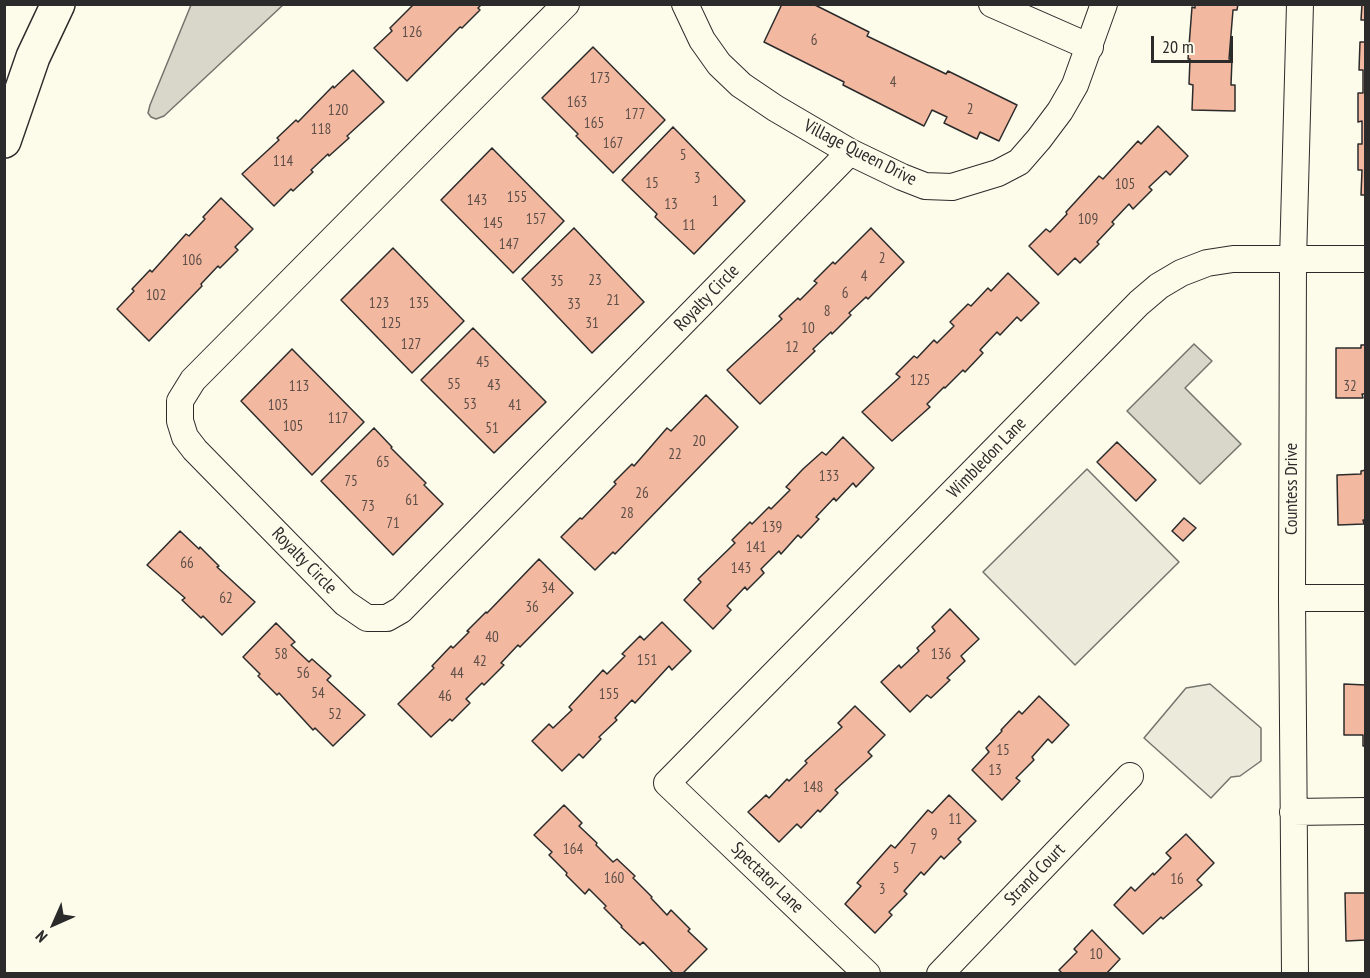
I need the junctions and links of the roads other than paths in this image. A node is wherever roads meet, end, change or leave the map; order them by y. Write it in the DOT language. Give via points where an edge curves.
graph roads {
  1 [pos="57,4"];
  2 [pos="566,4"];
  3 [pos="685,4"];
  4 [pos="992,4"];
  5 [pos="1104,4"];
  6 [pos="1300,4"];
  7 [pos="1090,47"];
  8 [pos="4,141"];
  9 [pos="850,152"];
  10 [pos="1365,259"];
  11 [pos="1293,260"];
  12 [pos="1292,598"];
  13 [pos="1365,598"];
  14 [pos="1130,776"];
  15 [pos="667,783"];
  16 [pos="1365,811"];
  17 [pos="1293,812"];
  18 [pos="867,974"];
  19 [pos="940,974"];
  20 [pos="1295,974"];
  1 -- 8 [label="street" via="33,57"];
  2 -- 9 [label="street, Royalty Circle" via="193,380 180,401 180,421 195,450 345,603 368,618 387,618 401,610"];
  3 -- 9 [label="street, Village Queen Drive" via="702,40 741,85"];
  4 -- 7 [label="street"];
  5 -- 7 [label="street, Village Queen Drive"];
  6 -- 11 [label="street, Countess Drive"];
  7 -- 9 [label="street, Village Queen Drive" via="1060,111 1019,162 998,173 951,187 925,186"];
  10 -- 11 [label="street, Wimbledon Lane"];
  11 -- 12 [label="street, Countess Drive"];
  11 -- 15 [label="street, Wimbledon Lane" via="1233,259 1207,263 1159,286"];
  12 -- 13 [label="street"];
  12 -- 17 [label="street, Countess Drive"];
  14 -- 19 [label="street, Strand Court"];
  15 -- 18 [label="street, Spectator Lane"];
  16 -- 17 [label="street"];
  17 -- 20 [label="street, Countess Drive"];
}
